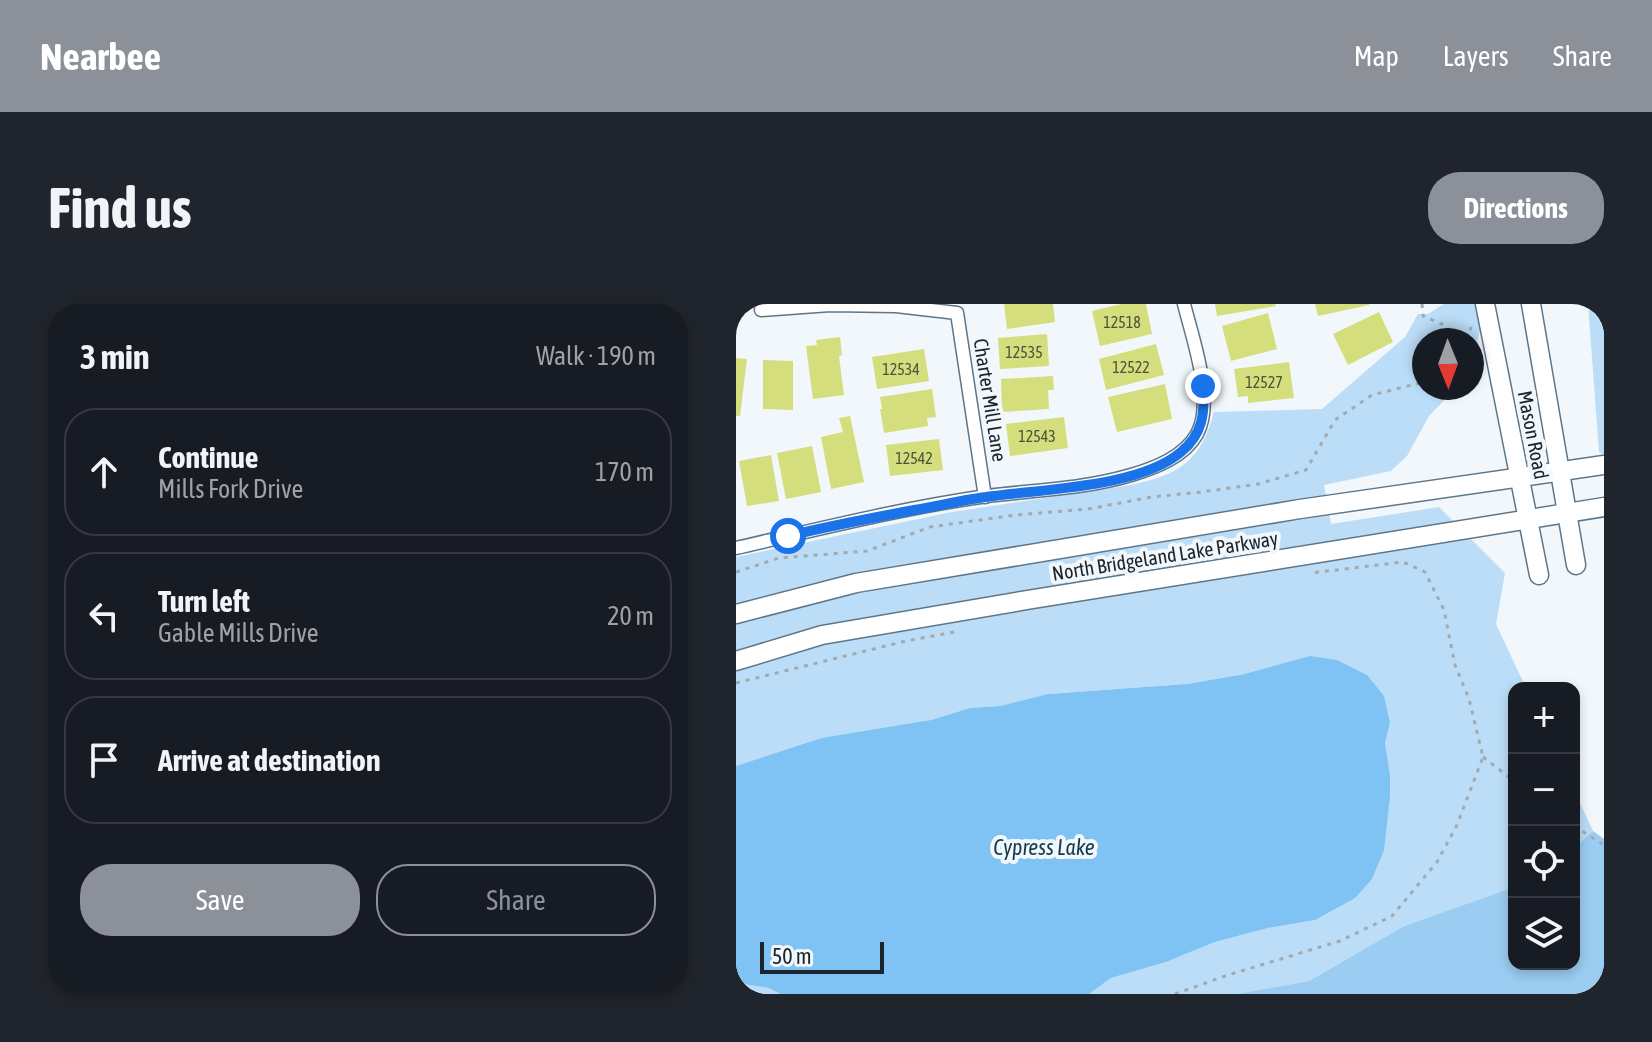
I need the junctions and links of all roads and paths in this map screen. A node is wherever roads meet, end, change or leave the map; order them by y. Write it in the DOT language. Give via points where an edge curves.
graph roads {
  1 [pos="1184,304"];
  2 [pos="1422,304"];
  3 [pos="1485,304"];
  4 [pos="1531,304"];
  5 [pos="761,310"];
  6 [pos="1448,328"];
  7 [pos="1412,385"];
  8 [pos="1604,465"];
  9 [pos="1560,471"];
  10 [pos="1519,477"];
  11 [pos="985,497"];
  12 [pos="1604,507"];
  13 [pos="1566,513"];
  14 [pos="1528,519"];
  15 [pos="736,548"];
  16 [pos="1576,565"];
  17 [pos="736,572"];
  18 [pos="1299,575"];
  19 [pos="1539,575"];
  20 [pos="736,614"];
  21 [pos="965,630"];
  22 [pos="736,661"];
  23 [pos="736,683"];
  24 [pos="1483,757"];
  25 [pos="1508,776"];
  26 [pos="1580,830"];
  27 [pos="1604,845"];
  28 [pos="1175,994"];
  1 -- 11 [label="street" via="1205,407 1195,438 1179,454 1132,475 1092,485"];
  2 -- 6 [label="path" via="1423,316"];
  3 -- 10 [label="main road, Mason Road"];
  4 -- 9 [label="main road, Mason Road"];
  5 -- 11 [label="street, Charter Mill Lane" via="896,306 957,313"];
  7 -- 17 [label="path" via="1372,395 1335,420 1306,470 1258,484 930,527 867,551 779,558"];
  8 -- 9 [label="main road, North Bridgeland Lake Parkway"];
  9 -- 10 [label="main road, North Bridgeland Lake Parkway"];
  9 -- 13 [label="main road, Mason Road"];
  10 -- 14 [label="main road, Mason Road"];
  10 -- 20 [label="main road, North Bridgeland Lake Parkway" via="856,583"];
  11 -- 15 [label="street"];
  12 -- 13 [label="main road, North Bridgeland Lake Parkway"];
  13 -- 14 [label="main road, North Bridgeland Lake Parkway"];
  13 -- 16 [label="main road, Mason Road"];
  14 -- 19 [label="main road, Mason Road"];
  14 -- 22 [label="main road, North Bridgeland Lake Parkway" via="822,635"];
  18 -- 24 [label="path" via="1403,562 1425,572 1444,610"];
  21 -- 23 [label="path"];
  24 -- 25 [label="path"];
  24 -- 28 [label="path" via="1437,862 1392,916 1340,941"];
  26 -- 27 [label="path"];
}
